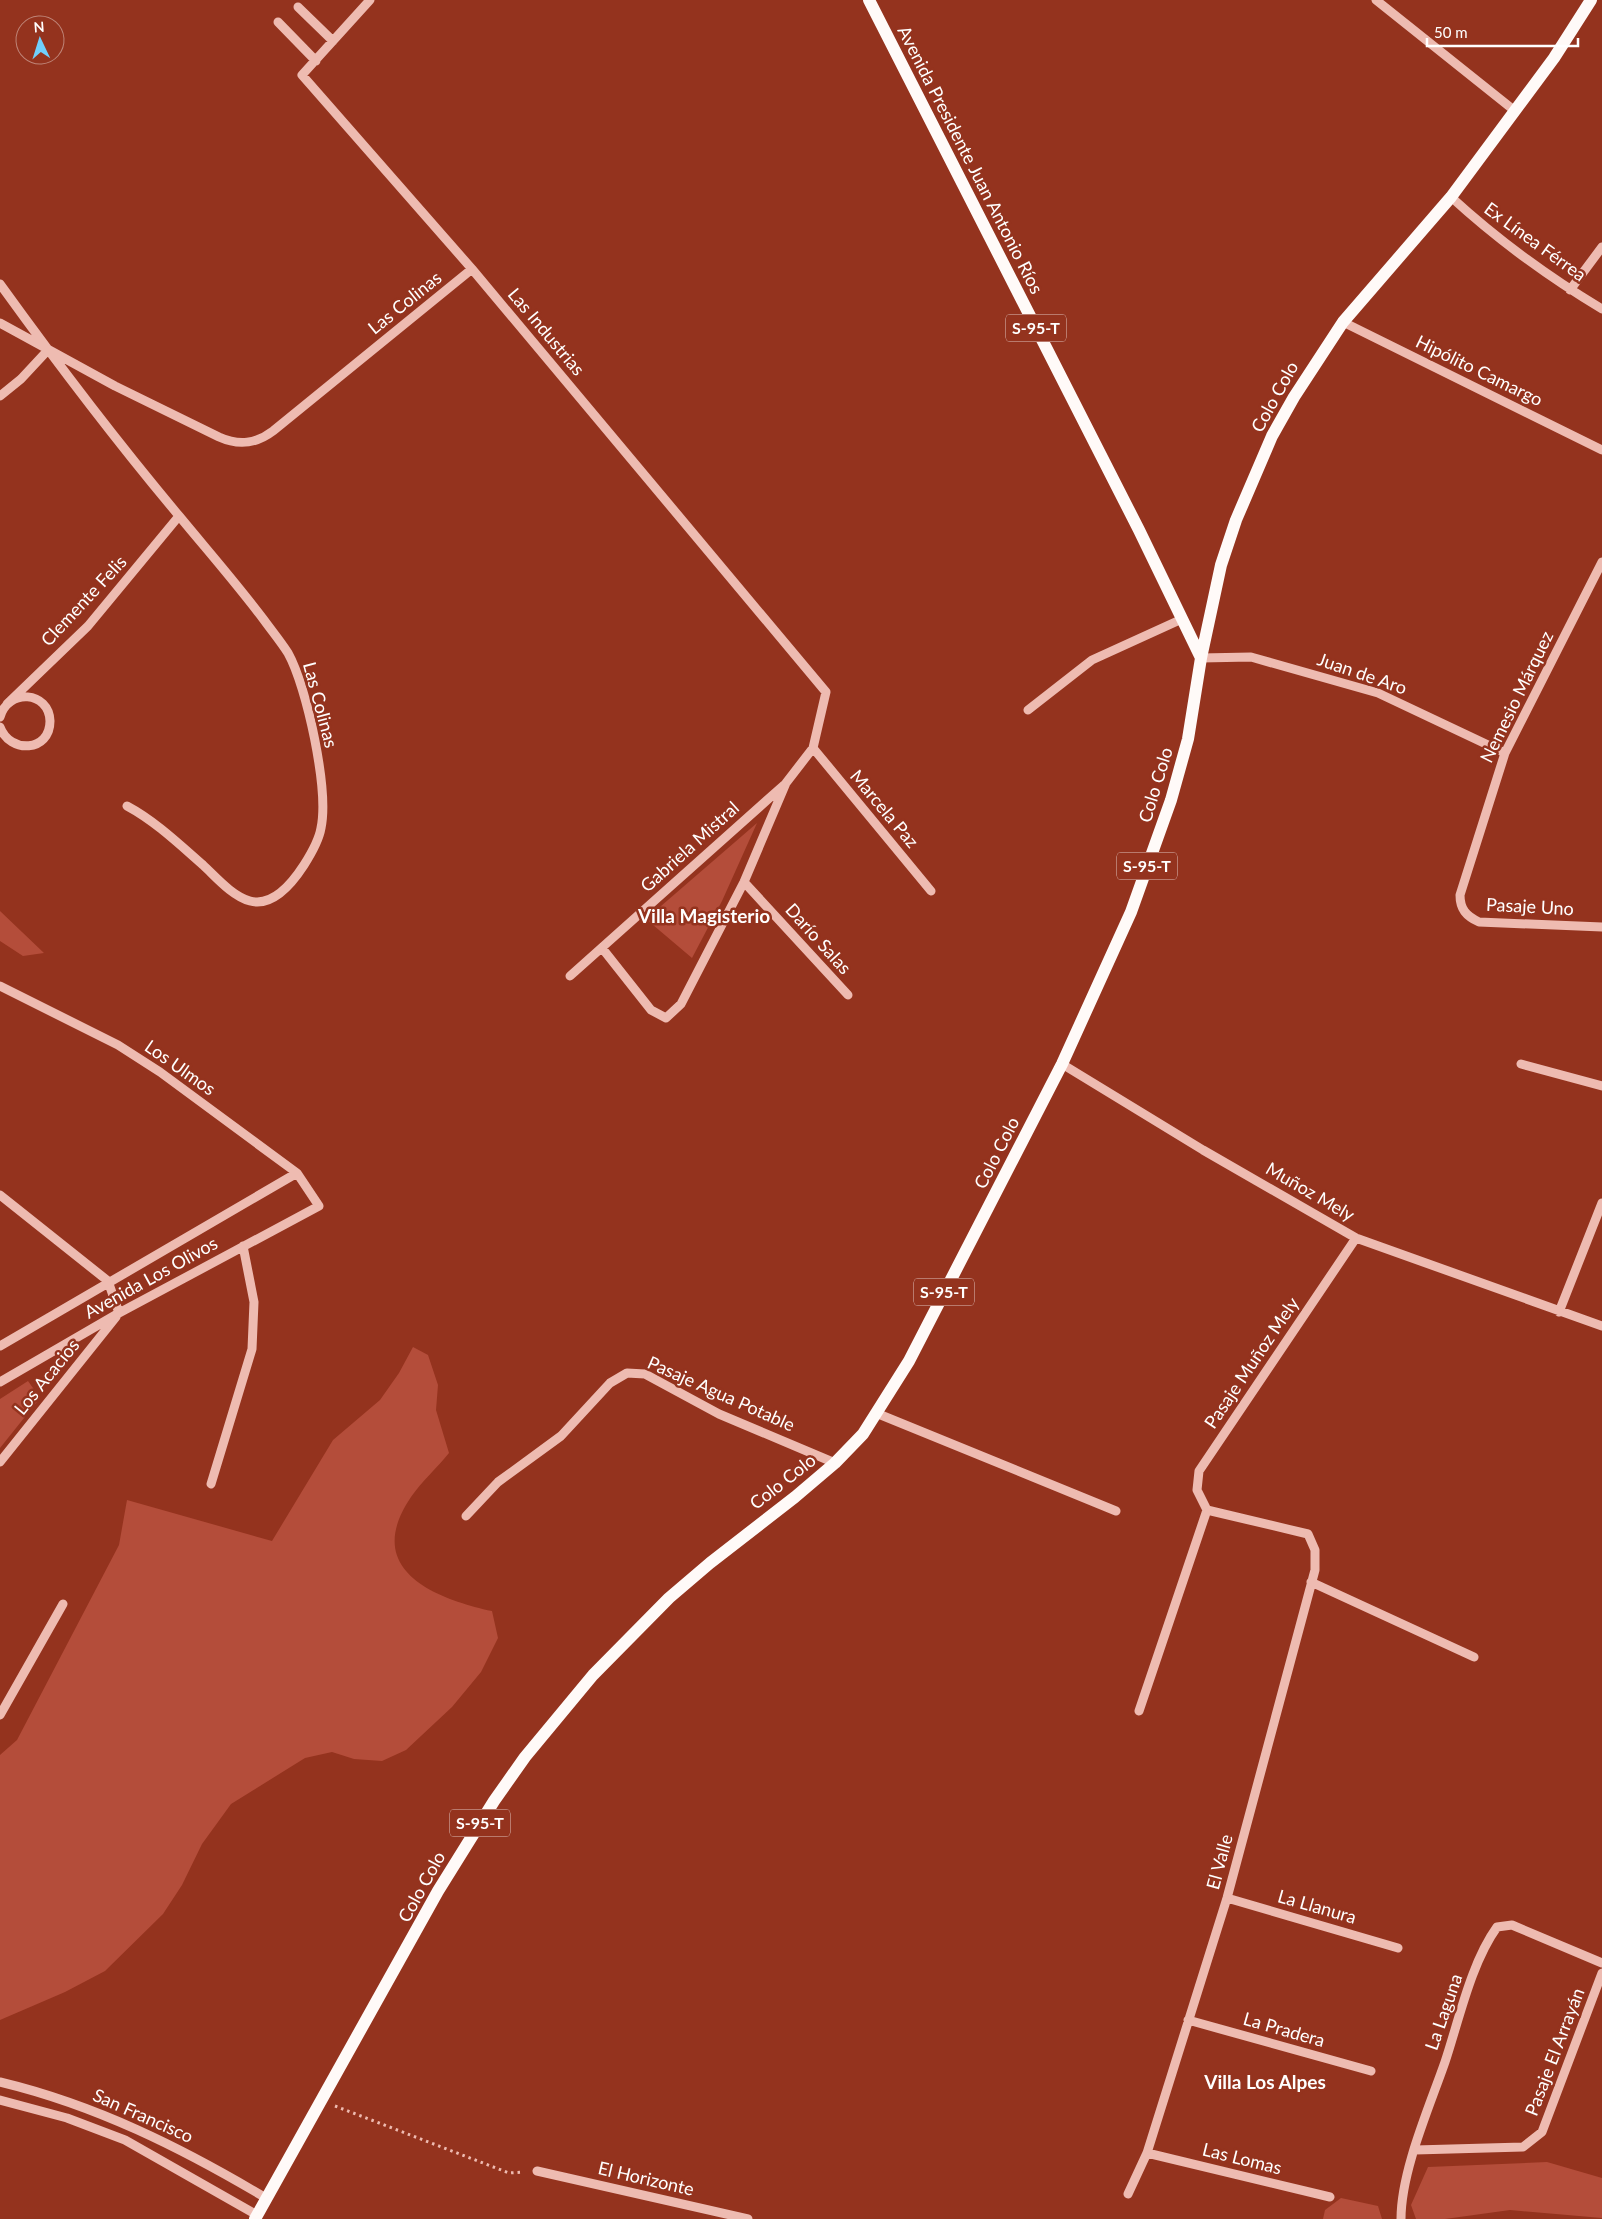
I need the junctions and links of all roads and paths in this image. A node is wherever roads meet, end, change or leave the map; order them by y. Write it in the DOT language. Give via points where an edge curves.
graph roads {
  1 [pos="370,0"];
  2 [pos="869,0"];
  3 [pos="1376,0"];
  4 [pos="1590,1"];
  5 [pos="298,7"];
  6 [pos="278,22"];
  7 [pos="333,42"];
  8 [pos="316,61"];
  9 [pos="1515,111"];
  10 [pos="1451,197"];
  11 [pos="1602,247"];
  12 [pos="472,269"];
  13 [pos="0,284"];
  14 [pos="1570,290"];
  15 [pos="1602,308"];
  16 [pos="1343,322"];
  17 [pos="0,323"];
  18 [pos="48,350"];
  19 [pos="0,396"];
  20 [pos="1602,450"];
  21 [pos="179,516"];
  22 [pos="1602,562"];
  23 [pos="1182,619"];
  24 [pos="1201,658"];
  25 [pos="7,704"];
  26 [pos="1028,710"];
  27 [pos="0,717"];
  28 [pos="0,726"];
  29 [pos="812,748"];
  30 [pos="1505,753"];
  31 [pos="786,783"];
  32 [pos="127,806"];
  33 [pos="744,882"];
  34 [pos="931,891"];
  35 [pos="1462,908"];
  36 [pos="1602,927"];
  37 [pos="602,948"];
  38 [pos="570,976"];
  39 [pos="0,986"];
  40 [pos="848,995"];
  41 [pos="1062,1064"];
  42 [pos="1521,1064"];
  43 [pos="1602,1086"];
  44 [pos="297,1173"];
  45 [pos="0,1195"];
  46 [pos="1602,1203"];
  47 [pos="319,1206"];
  48 [pos="1356,1238"];
  49 [pos="243,1246"];
  50 [pos="108,1281"];
  51 [pos="1559,1312"];
  52 [pos="119,1313"];
  53 [pos="1602,1326"];
  54 [pos="0,1346"];
  55 [pos="0,1382"];
  56 [pos="876,1413"];
  57 [pos="0,1462"];
  58 [pos="835,1463"];
  59 [pos="211,1484"];
  60 [pos="1207,1510"];
  61 [pos="1116,1511"];
  62 [pos="466,1516"];
  63 [pos="1311,1582"];
  64 [pos="63,1604"];
  65 [pos="1474,1657"];
  66 [pos="1140,1711"];
  67 [pos="0,1715"];
  68 [pos="1227,1898"];
  69 [pos="1398,1948"];
  70 [pos="1602,1963"];
  71 [pos="1602,1973"];
  72 [pos="1188,2020"];
  73 [pos="1371,2071"];
  74 [pos="0,2082"];
  75 [pos="0,2100"];
  76 [pos="320,2100"];
  77 [pos="1415,2150"];
  78 [pos="1146,2153"];
  79 [pos="537,2171"];
  80 [pos="1128,2194"];
  81 [pos="1330,2197"];
  82 [pos="266,2198"];
  83 [pos="256,2217"];
  84 [pos="748,2219"];
  85 [pos="1401,2219"];
  1 -- 7 [label="street, Las Industrias"];
  2 -- 23 [label="main road, Avenida Presidente Juan Antonio Ríos / S-95-T"];
  3 -- 9 [label="street"];
  4 -- 9 [label="main road, Colo Colo"];
  5 -- 7 [label="street"];
  6 -- 8 [label="street"];
  7 -- 8 [label="street, Las Industrias"];
  8 -- 12 [label="street, Las Industrias" via="302,75"];
  9 -- 10 [label="main road, Colo Colo"];
  10 -- 14 [label="street, Ex Línea Férrea" via="1508,246"];
  10 -- 16 [label="main road, Colo Colo"];
  11 -- 14 [label="street"];
  12 -- 18 [label="street, Las Colinas" via="273,432 248,443 219,437"];
  12 -- 29 [label="street, Las Industrias" via="826,692"];
  13 -- 18 [label="street, Las Colinas"];
  14 -- 15 [label="street, Ex Línea Férrea"];
  16 -- 20 [label="street, Hipólito Camargo"];
  16 -- 24 [label="main road, Colo Colo" via="1294,396 1253,476 1221,565"];
  17 -- 18 [label="street"];
  18 -- 19 [label="street"];
  18 -- 21 [label="street, Las Colinas"];
  21 -- 25 [label="street, Clemente Felis" via="88,626"];
  21 -- 32 [label="street, Las Colinas" via="234,580 288,653 308,710 318,763 321,828 310,856 282,892 267,899 251,901 233,892 146,816"];
  22 -- 30 [label="street, Nemesio Márquez"];
  23 -- 24 [label="main road, Avenida Presidente Juan Antonio Ríos / S-95-T"];
  23 -- 26 [label="street" via="1092,660"];
  24 -- 30 [label="street, Juan de Aro" via="1251,657 1378,693"];
  24 -- 41 [label="main road, Colo Colo / S-95-T" via="1188,739 1171,800 1131,912"];
  25 -- 27 [label="street, Clemente Felis"];
  25 -- 28 [label="street" via="21,696 37,699 48,712 49,728 39,742 23,746 8,740"];
  29 -- 31 [label="street"];
  29 -- 34 [label="street, Marcela Paz"];
  30 -- 35 [label="street, Nemesio Márquez" via="1460,894"];
  31 -- 33 [label="street"];
  31 -- 37 [label="street, Gabriela Mistral"];
  33 -- 37 [label="street" via="682,1004 666,1018 651,1010"];
  33 -- 40 [label="street, Darío Salas"];
  35 -- 36 [label="street, Pasaje Uno" via="1466,915 1479,922"];
  37 -- 38 [label="street, Gabriela Mistral"];
  39 -- 44 [label="street, Los Ulmos" via="118,1045"];
  41 -- 48 [label="street, Muñoz Mely"];
  41 -- 56 [label="main road, Colo Colo / S-95-T" via="909,1361"];
  42 -- 43 [label="street"];
  44 -- 47 [label="street, Los Ulmos"];
  44 -- 50 [label="street, Avenida Los Olivos"];
  45 -- 50 [label="street"];
  46 -- 51 [label="street"];
  47 -- 49 [label="street, Avenida Los Olivos"];
  48 -- 51 [label="street, Muñoz Mely"];
  48 -- 60 [label="street, Pasaje Muñoz Mely" via="1199,1471 1197,1490"];
  49 -- 52 [label="street, Avenida Los Olivos"];
  49 -- 59 [label="street" via="254,1302 252,1349"];
  50 -- 52 [label="street"];
  50 -- 54 [label="street, Avenida Los Olivos"];
  51 -- 53 [label="street, Muñoz Mely"];
  52 -- 55 [label="street, Avenida Los Olivos"];
  52 -- 57 [label="street, Los Acacios"];
  56 -- 58 [label="main road, Colo Colo / S-95-T" via="863,1434"];
  56 -- 61 [label="street"];
  58 -- 62 [label="street, Pasaje Agua Potable" via="719,1414 645,1374 627,1373 610,1383 561,1436 498,1482"];
  58 -- 76 [label="main road, Colo Colo / S-95-T" via="669,1598 558,1715 465,1846"];
  60 -- 63 [label="street, El Valle" via="1308,1534 1316,1558"];
  60 -- 66 [label="street"];
  63 -- 65 [label="street"];
  63 -- 68 [label="street, El Valle"];
  64 -- 67 [label="street"];
  68 -- 69 [label="street, La Llanura"];
  68 -- 72 [label="street, El Valle"];
  70 -- 77 [label="street, La Laguna" via="1512,1925 1497,1927 1473,1978"];
  71 -- 77 [label="street, Pasaje El Arrayán" via="1542,2132 1523,2147"];
  72 -- 73 [label="street, La Pradera"];
  72 -- 78 [label="street, El Valle"];
  74 -- 82 [label="street, San Francisco" via="59,2098 139,2130 184,2151"];
  75 -- 83 [label="street, San Francisco" via="67,2118 125,2140"];
  76 -- 79 [label="path" via="509,2173"];
  76 -- 82 [label="main road, Colo Colo / S-95-T"];
  77 -- 85 [label="street, La Laguna" via="1401,2201"];
  78 -- 80 [label="street, El Valle"];
  78 -- 81 [label="street, Las Lomas"];
  79 -- 84 [label="street, El Horizonte"];
  82 -- 83 [label="main road, Colo Colo / S-95-T"];
}
